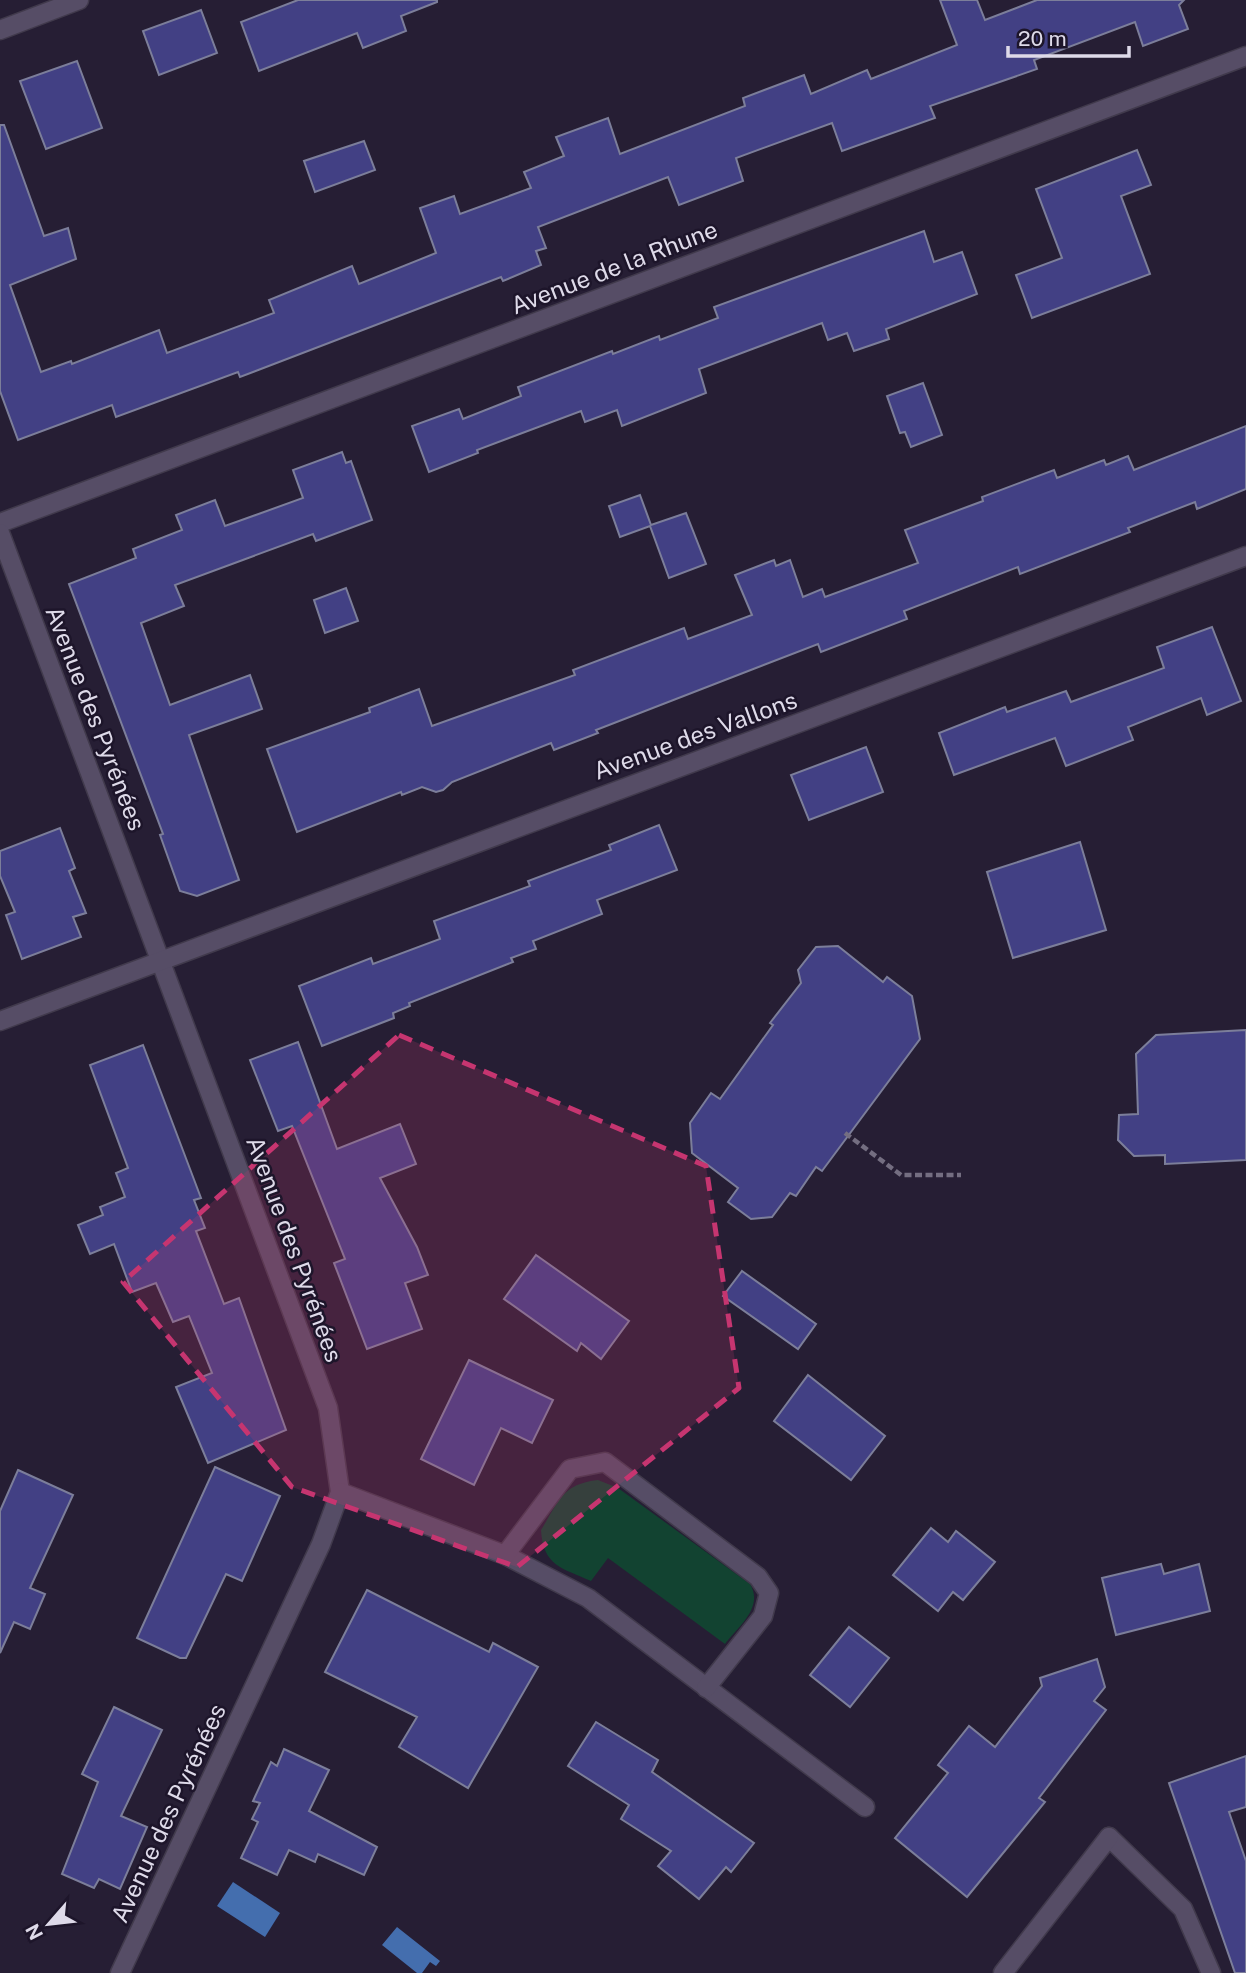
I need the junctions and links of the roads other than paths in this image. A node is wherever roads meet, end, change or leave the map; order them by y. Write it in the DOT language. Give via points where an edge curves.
graph roads {
  1 [pos="79,0"];
  2 [pos="0,30"];
  3 [pos="1246,56"];
  4 [pos="0,523"];
  5 [pos="0,533"];
  6 [pos="1246,556"];
  7 [pos="162,960"];
  8 [pos="0,1021"];
  9 [pos="340,1492"];
  10 [pos="505,1555"];
  11 [pos="706,1688"];
  12 [pos="865,1807"];
  13 [pos="120,1973"];
  14 [pos="1003,1973"];
  15 [pos="1211,1973"];
  1 -- 2 [label="street"];
  3 -- 4 [label="street, Avenue de la Rhune"];
  5 -- 7 [label="street, Avenue des Pyrénées"];
  6 -- 7 [label="street, Avenue des Vallons"];
  7 -- 8 [label="street, Avenue des Vallons"];
  7 -- 9 [label="street, Avenue des Pyrénées" via="328,1408"];
  9 -- 10 [label="street"];
  9 -- 13 [label="street, Avenue des Pyrénées" via="321,1544"];
  10 -- 11 [label="street" via="588,1598"];
  10 -- 11 [label="street" via="570,1469 605,1462 758,1577 769,1594 763,1616"];
  11 -- 12 [label="street"];
  14 -- 15 [label="street" via="1109,1838 1183,1909"];
}
